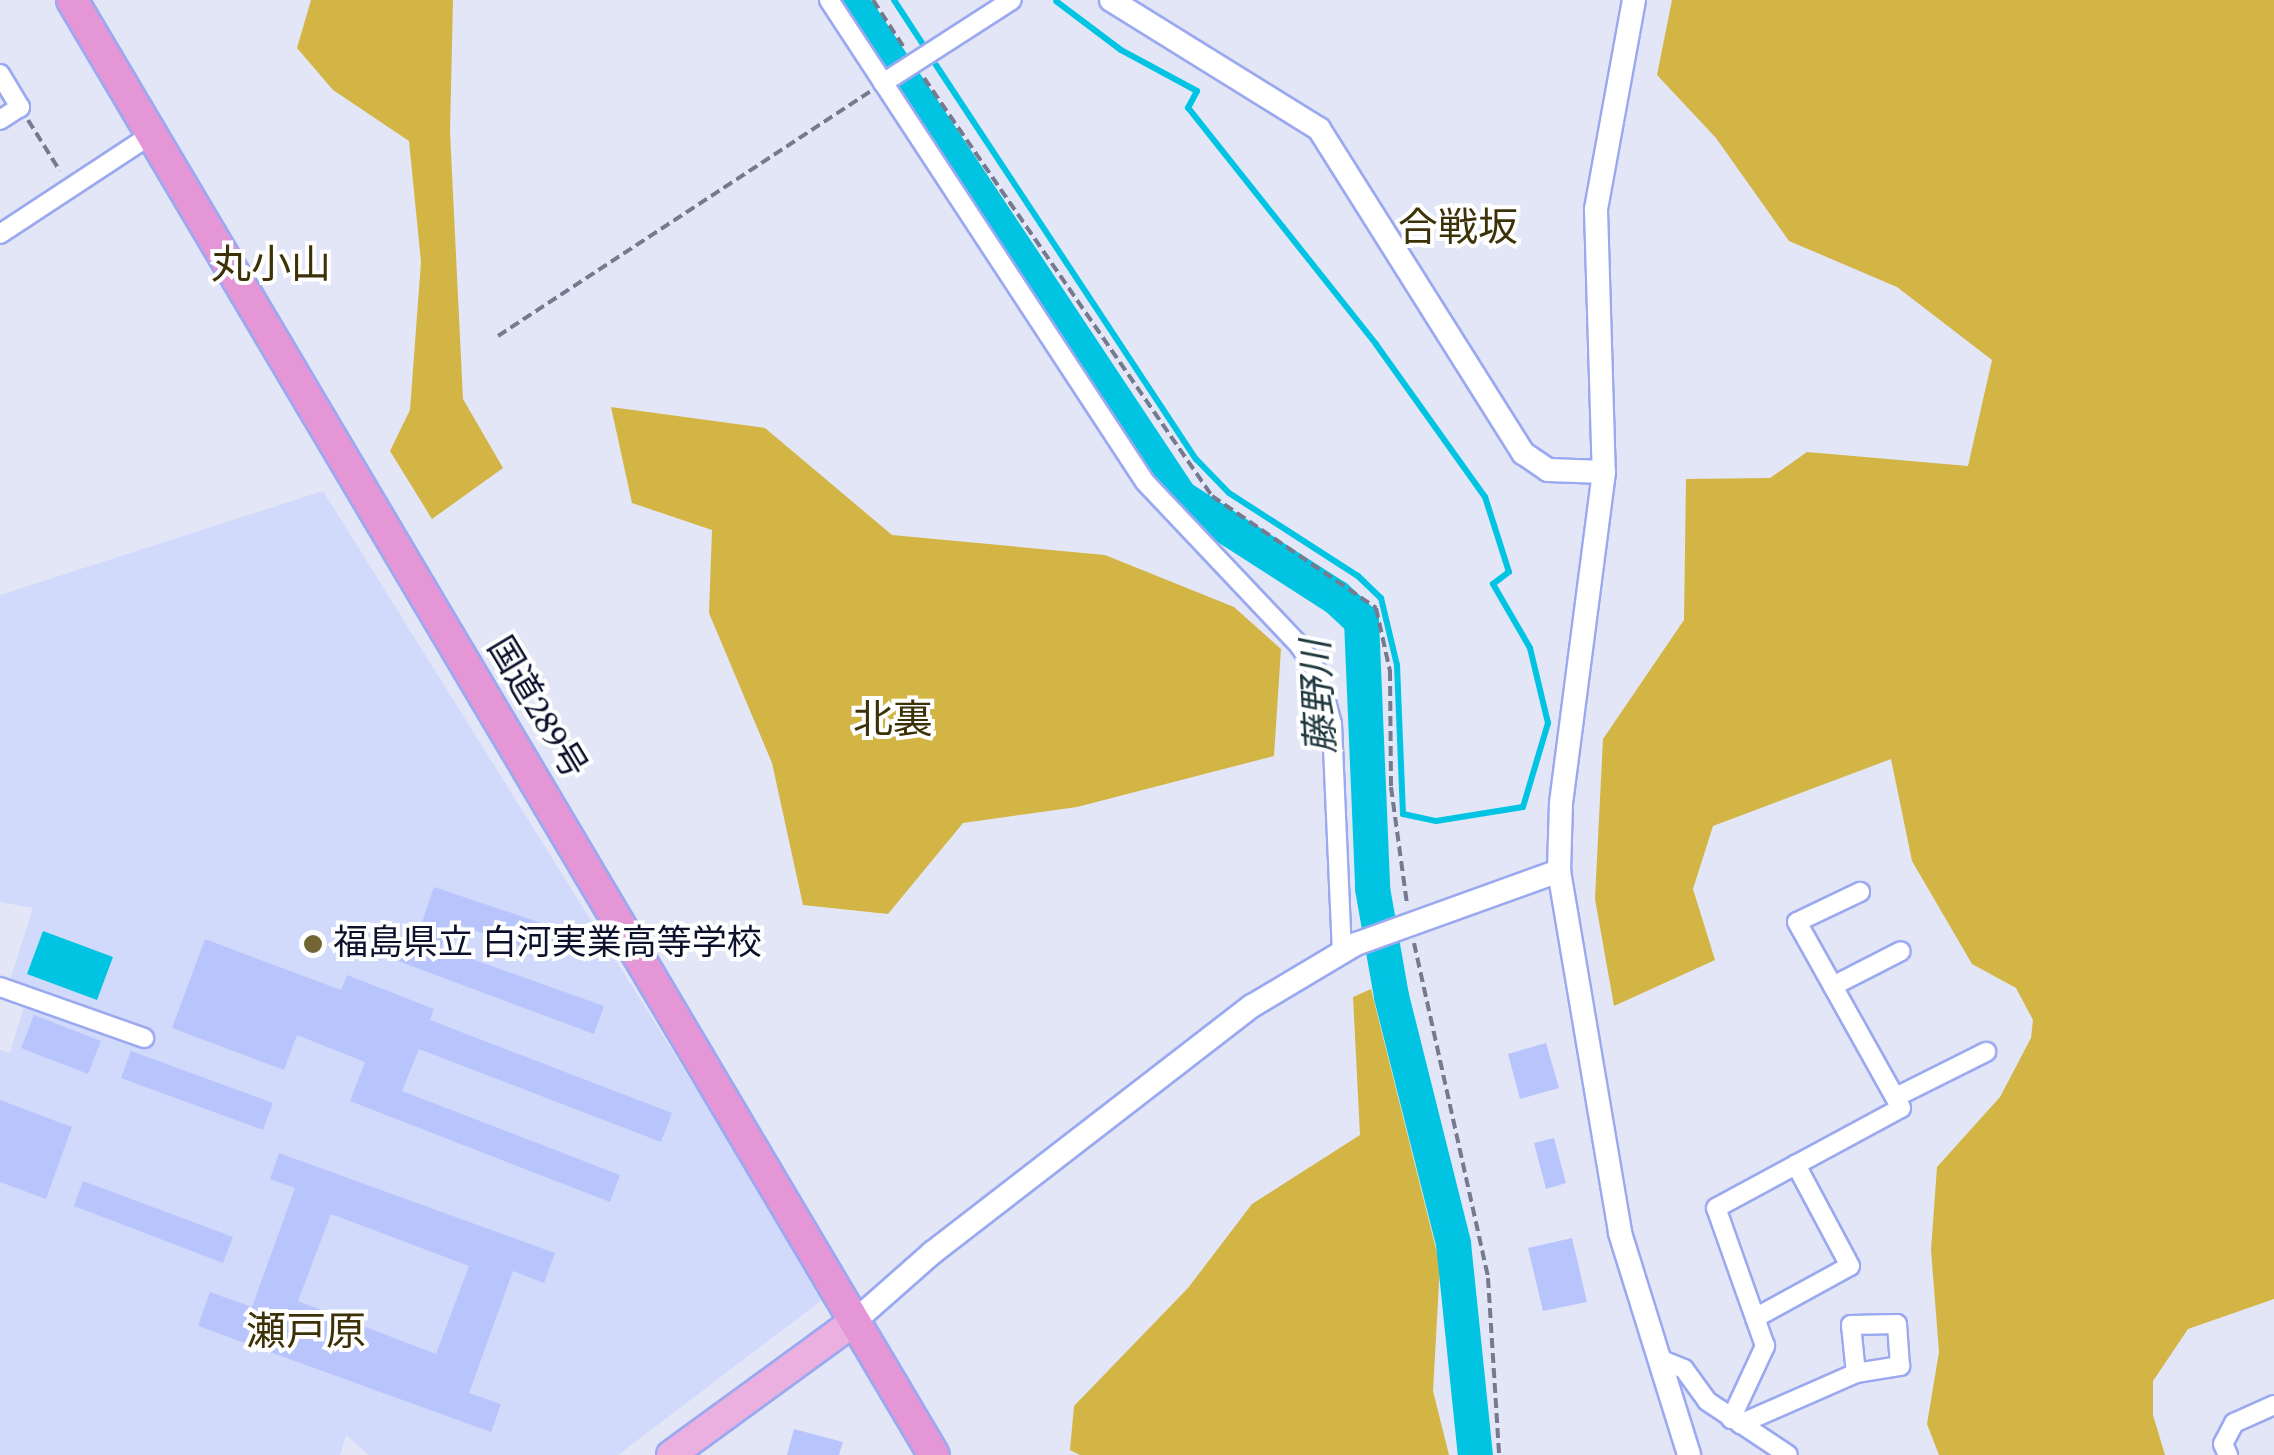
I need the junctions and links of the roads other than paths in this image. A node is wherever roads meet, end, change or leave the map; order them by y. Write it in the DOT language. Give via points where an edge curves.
graph roads {
  1 [pos="72,0"];
  2 [pos="829,0"];
  3 [pos="1012,0"];
  4 [pos="1111,0"];
  5 [pos="1634,0"];
  6 [pos="0,74"];
  7 [pos="883,83"];
  8 [pos="0,120"];
  9 [pos="152,134"];
  10 [pos="0,234"];
  11 [pos="1604,472"];
  12 [pos="1559,871"];
  13 [pos="1860,892"];
  14 [pos="1349,948"];
  15 [pos="1901,951"];
  16 [pos="1833,986"];
  17 [pos="0,987"];
  18 [pos="144,1038"];
  19 [pos="1986,1052"];
  20 [pos="1896,1097"];
  21 [pos="1796,1165"];
  22 [pos="1755,1318"];
  23 [pos="855,1321"];
  24 [pos="1656,1358"];
  25 [pos="1856,1373"];
  26 [pos="2274,1405"];
  27 [pos="1736,1421"];
  28 [pos="671,1455"];
  29 [pos="934,1455"];
  30 [pos="1689,1455"];
  31 [pos="1788,1455"];
  32 [pos="2228,1455"];
  1 -- 9 [label="highway, 国道289号"];
  2 -- 7 [label="street"];
  3 -- 7 [label="street"];
  4 -- 11 [label="street" via="1319,129 1524,453 1548,470"];
  5 -- 11 [label="street" via="1596,210"];
  6 -- 8 [label="street" via="20,107"];
  7 -- 14 [label="street" via="1145,482 1319,675 1332,724"];
  9 -- 10 [label="street"];
  9 -- 23 [label="highway, 国道289号"];
  11 -- 12 [label="street" via="1561,803"];
  12 -- 14 [label="street"];
  12 -- 24 [label="street" via="1620,1233"];
  13 -- 16 [label="street" via="1797,922"];
  14 -- 23 [label="street" via="1252,1006 932,1253"];
  15 -- 16 [label="street"];
  16 -- 20 [label="street"];
  17 -- 18 [label="street"];
  19 -- 20 [label="street"];
  20 -- 21 [label="street" via="1902,1108"];
  21 -- 22 [label="street" via="1716,1208"];
  21 -- 22 [label="street" via="1850,1266"];
  22 -- 27 [label="street" via="1765,1346"];
  23 -- 28 [label="main road"];
  23 -- 29 [label="highway, 国道289号"];
  24 -- 27 [label="street" via="1684,1369 1707,1401"];
  24 -- 30 [label="street"];
  25 -- 27 [label="street"];
  26 -- 32 [label="street" via="2234,1423 2224,1444"];
  27 -- 31 [label="street"];
}
